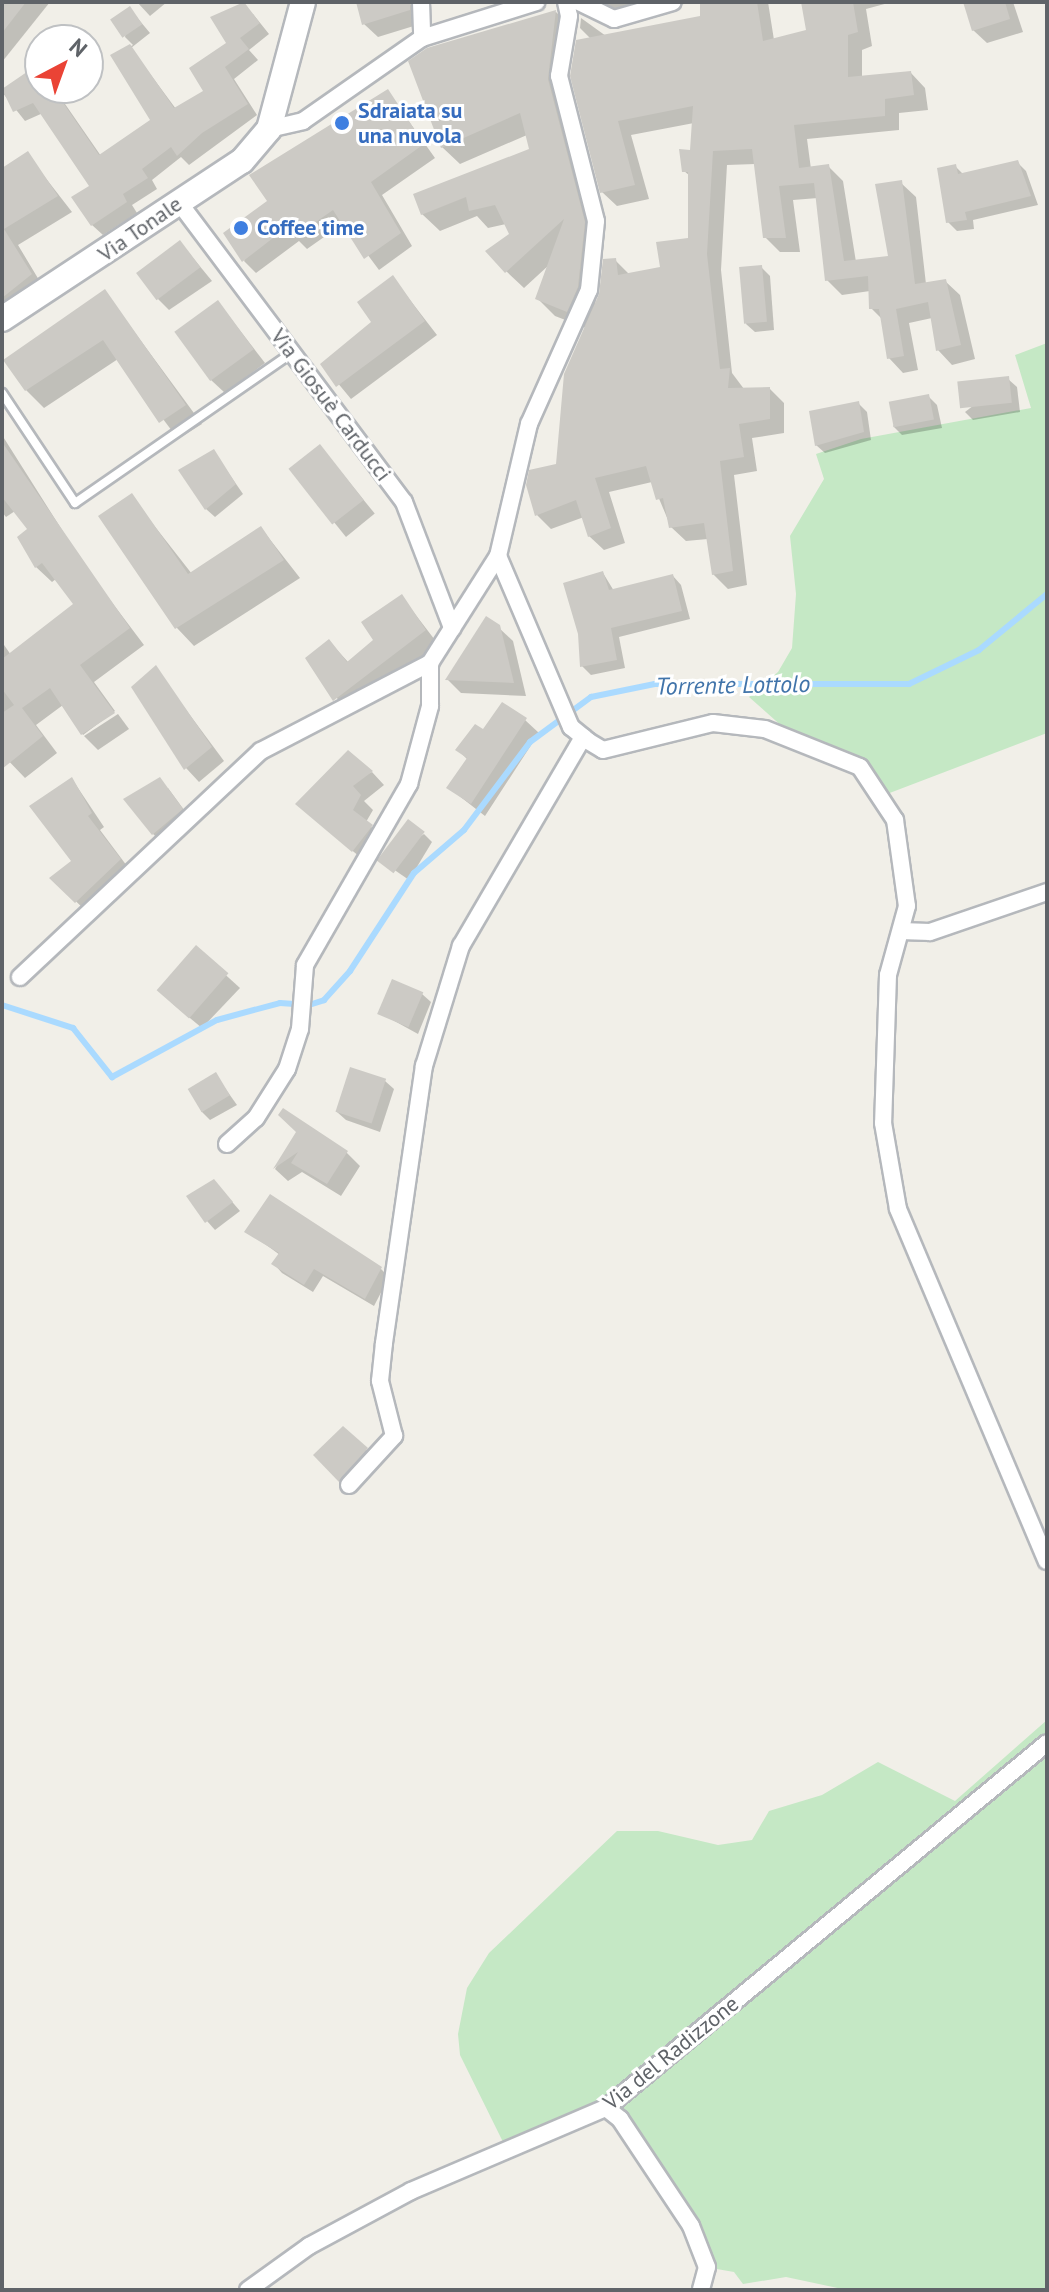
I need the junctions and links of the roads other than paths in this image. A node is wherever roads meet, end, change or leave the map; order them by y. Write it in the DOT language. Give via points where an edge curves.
graph roads {
  1 [pos="303,2"];
  2 [pos="421,2"];
  3 [pos="536,2"];
  4 [pos="566,2"];
  5 [pos="579,2"];
  6 [pos="673,2"];
  7 [pos="422,38"];
  8 [pos="269,129"];
  9 [pos="178,201"];
  10 [pos="2,319"];
  11 [pos="292,353"];
  12 [pos="2,393"];
  13 [pos="498,556"];
  14 [pos="452,628"];
  15 [pos="430,663"];
  16 [pos="577,732"];
  17 [pos="1047,892"];
  18 [pos="901,931"];
  19 [pos="20,977"];
  20 [pos="227,1144"];
  21 [pos="349,1485"];
  22 [pos="1047,1561"];
  23 [pos="1047,1743"];
  24 [pos="606,2108"];
  25 [pos="248,2290"];
  26 [pos="701,2290"];
  1 -- 8 [label="street"];
  2 -- 7 [label="street"];
  3 -- 7 [label="street"];
  4 -- 13 [label="street" via="569,16 559,76 596,221 589,290 529,424"];
  5 -- 6 [label="street" via="614,19"];
  7 -- 8 [label="street" via="303,121"];
  8 -- 9 [label="street, Via Tonale" via="242,161"];
  9 -- 10 [label="street, Via Tonale"];
  9 -- 11 [label="street, Via Giosuè Carducci"];
  11 -- 12 [label="lane" via="75,503"];
  11 -- 14 [label="street, Via Giosuè Carducci" via="404,502"];
  13 -- 14 [label="street"];
  13 -- 16 [label="street"];
  14 -- 15 [label="street"];
  15 -- 19 [label="street" via="261,751"];
  15 -- 20 [label="street" via="430,706 409,784 305,965 300,1029 287,1069 256,1118"];
  16 -- 18 [label="street" via="603,750 713,723 765,729 860,767 895,820 907,906"];
  16 -- 21 [label="street" via="456,960 424,1066 384,1343 380,1381 394,1436"];
  17 -- 18 [label="street" via="930,932"];
  18 -- 22 [label="street" via="888,975 883,1123 898,1209"];
  23 -- 24 [label="street, Via del Radizzone"];
  24 -- 25 [label="street, Via del Radizzone" via="411,2191 309,2246"];
  24 -- 26 [label="street" via="620,2119 691,2226 707,2267"];
}
